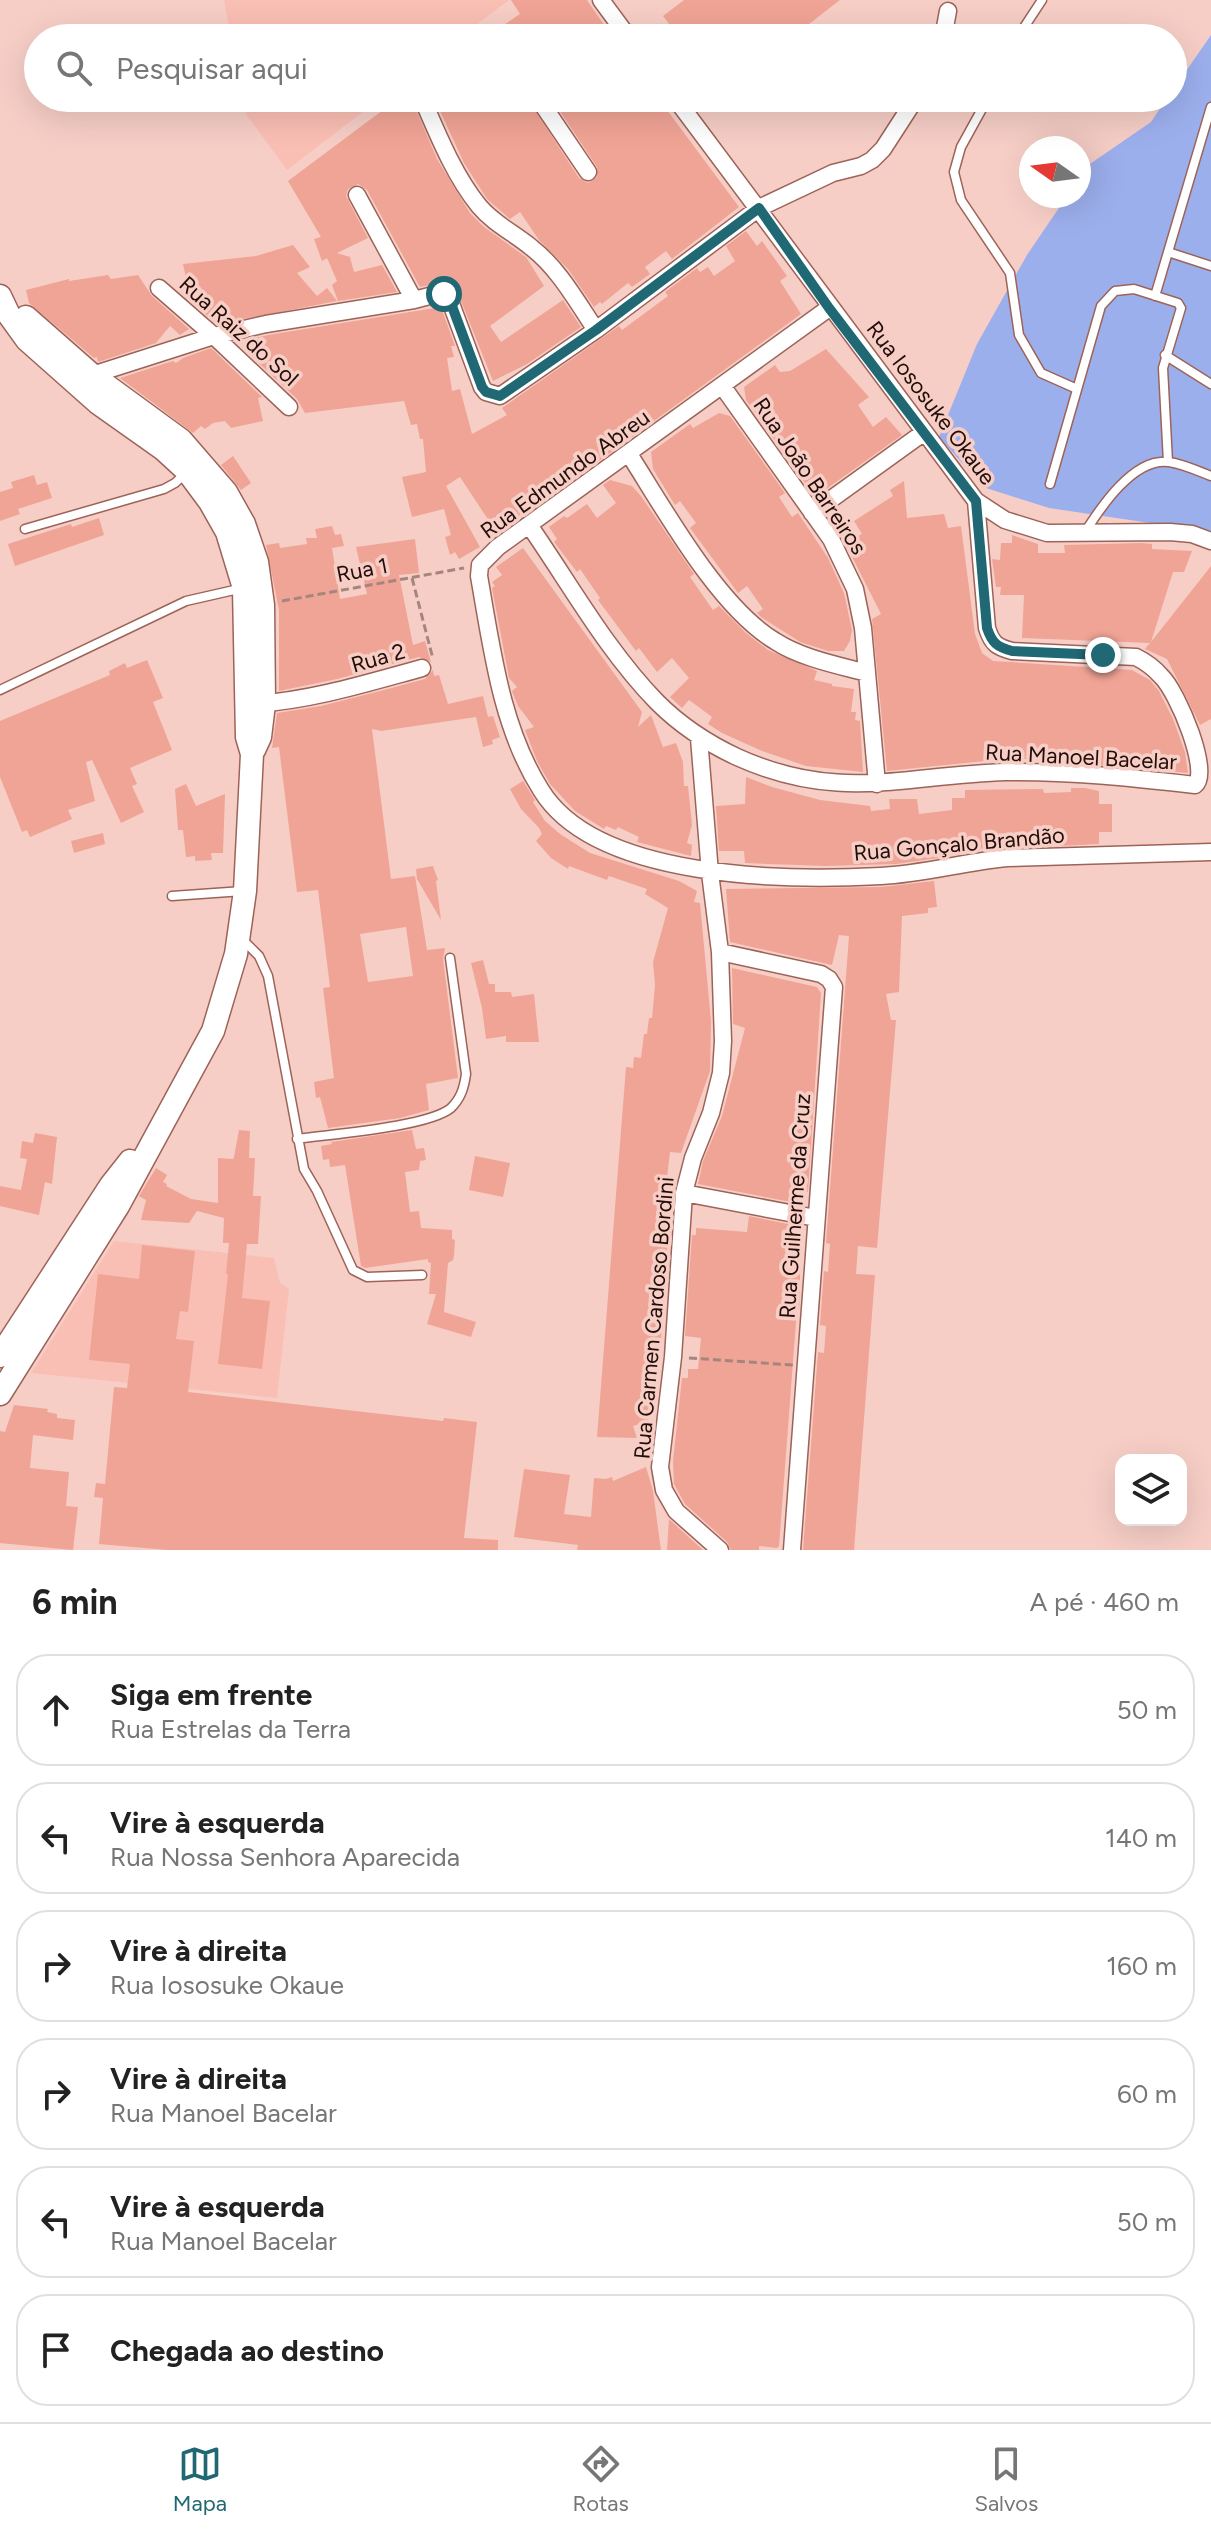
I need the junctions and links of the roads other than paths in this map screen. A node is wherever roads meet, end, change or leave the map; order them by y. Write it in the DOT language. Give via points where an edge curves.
graph roads {
  1 [pos="601,0"];
  2 [pos="1042,0"];
  3 [pos="948,11"];
  4 [pos="619,24"];
  5 [pos="946,24"];
  6 [pos="1026,24"];
  7 [pos="1211,107"];
  8 [pos="429,112"];
  9 [pos="550,112"];
  10 [pos="686,112"];
  11 [pos="907,112"];
  12 [pos="980,112"];
  13 [pos="588,172"];
  14 [pos="357,195"];
  15 [pos="759,208"];
  16 [pos="1168,252"];
  17 [pos="1211,266"];
  18 [pos="159,288"];
  19 [pos="1155,296"];
  20 [pos="1,297"];
  21 [pos="414,300"];
  22 [pos="829,308"];
  23 [pos="596,330"];
  24 [pos="214,336"];
  25 [pos="1165,355"];
  26 [pos="86,381"];
  27 [pos="1211,384"];
  28 [pos="723,387"];
  29 [pos="1077,389"];
  30 [pos="289,407"];
  31 [pos="923,433"];
  32 [pos="629,454"];
  33 [pos="1168,462"];
  34 [pos="187,471"];
  35 [pos="1211,476"];
  36 [pos="1050,484"];
  37 [pos="976,501"];
  38 [pos="812,513"];
  39 [pos="529,525"];
  40 [pos="25,529"];
  41 [pos="1084,532"];
  42 [pos="1211,541"];
  43 [pos="244,588"];
  44 [pos="422,668"];
  45 [pos="867,673"];
  46 [pos="0,690"];
  47 [pos="255,704"];
  48 [pos="699,738"];
  49 [pos="877,784"];
  50 [pos="1211,852"];
  51 [pos="710,873"];
  52 [pos="245,891"];
  53 [pos="172,896"];
  54 [pos="239,936"];
  55 [pos="720,952"];
  56 [pos="450,958"];
  57 [pos="297,1139"];
  58 [pos="147,1149"];
  59 [pos="684,1193"];
  60 [pos="816,1218"];
  61 [pos="422,1275"];
  62 [pos="0,1356"];
  63 [pos="0,1394"];
  64 [pos="720,1550"];
  65 [pos="792,1550"];
  1 -- 4 [label="street"];
  2 -- 6 [label="lane"];
  3 -- 5 [label="street"];
  7 -- 16 [label="lane"];
  8 -- 23 [label="street" via="479,206 544,259"];
  9 -- 13 [label="street"];
  10 -- 15 [label="street, Rua Iososuke Okaue"];
  11 -- 15 [label="street" via="872,160"];
  12 -- 29 [label="lane" via="954,172 961,200 1010,273 1019,335 1041,373"];
  14 -- 21 [label="street"];
  15 -- 22 [label="street, Rua Iososuke Okaue"];
  15 -- 23 [label="street"];
  16 -- 17 [label="lane"];
  16 -- 19 [label="lane"];
  18 -- 24 [label="street, Rua Raiz do Sol"];
  19 -- 25 [label="lane" via="1181,308"];
  19 -- 29 [label="lane" via="1134,289 1115,291 1101,306"];
  20 -- 26 [label="main road"];
  21 -- 23 [label="street" via="437,294 449,298 482,387 500,396"];
  21 -- 24 [label="street"];
  22 -- 28 [label="street, Rua Edmundo Abreu"];
  22 -- 31 [label="street, Rua Iososuke Okaue"];
  24 -- 26 [label="street"];
  24 -- 30 [label="street, Rua Raiz do Sol"];
  25 -- 27 [label="lane"];
  25 -- 33 [label="lane"];
  26 -- 34 [label="main road" via="98,403"];
  26 -- 47 [label="main road" via="181,440 226,492 244,524 263,605"];
  28 -- 32 [label="street, Rua Edmundo Abreu"];
  28 -- 38 [label="street, Rua João Barreiros"];
  29 -- 36 [label="lane"];
  31 -- 37 [label="street, Rua Iososuke Okaue"];
  31 -- 38 [label="street"];
  32 -- 39 [label="street, Rua Edmundo Abreu"];
  32 -- 45 [label="street" via="714,580 760,630 790,649"];
  33 -- 35 [label="lane"];
  33 -- 41 [label="lane" via="1148,467 1116,488"];
  34 -- 40 [label="lane" via="164,489"];
  34 -- 43 [label="main road" via="227,532"];
  37 -- 41 [label="street, Rua Iososuke Okaue" via="1029,529"];
  37 -- 49 [label="street, Rua Manoel Bacelar" via="991,642 1012,651 1136,657 1147,663 1205,736 1210,752 1207,778 1195,785 1006,772"];
  38 -- 45 [label="street, Rua João Barreiros" via="855,589"];
  39 -- 48 [label="street, Rua Manoel Bacelar" via="626,667"];
  39 -- 51 [label="street, Rua Edmundo Abreu" via="487,556 479,576 491,645 520,751 542,793 583,831"];
  41 -- 42 [label="street, Rua Iososuke Okaue" via="1170,532"];
  43 -- 46 [label="lane" via="186,601"];
  43 -- 47 [label="main road"];
  44 -- 47 [label="street, Rua 2" via="338,692"];
  45 -- 49 [label="street, Rua João Barreiros"];
  47 -- 52 [label="main road" via="260,737 252,754"];
  48 -- 49 [label="street, Rua Manoel Bacelar" via="799,779"];
  48 -- 51 [label="street, Rua Carmen Cardoso Bordini"];
  50 -- 51 [label="street, Rua Gonçalo Brandão" via="1007,858 880,877"];
  51 -- 55 [label="street, Rua Carmen Cardoso Bordini"];
  52 -- 53 [label="lane"];
  52 -- 54 [label="main road"];
  54 -- 57 [label="lane" via="259,956 268,976"];
  54 -- 58 [label="main road" via="213,1031"];
  55 -- 59 [label="street, Rua Carmen Cardoso Bordini" via="721,1073"];
  55 -- 60 [label="street, Rua Guilherme da Cruz" via="821,974 834,987"];
  56 -- 57 [label="lane" via="466,1074 463,1093 449,1109 426,1120"];
  57 -- 61 [label="lane" via="304,1169 353,1270 367,1277"];
  58 -- 62 [label="main road" via="111,1185"];
  58 -- 63 [label="main road" via="118,1206"];
  59 -- 60 [label="street"];
  59 -- 64 [label="street, Rua Carmen Cardoso Bordini" via="660,1467 664,1490 676,1511"];
  60 -- 65 [label="street, Rua Guilherme da Cruz"];
}
